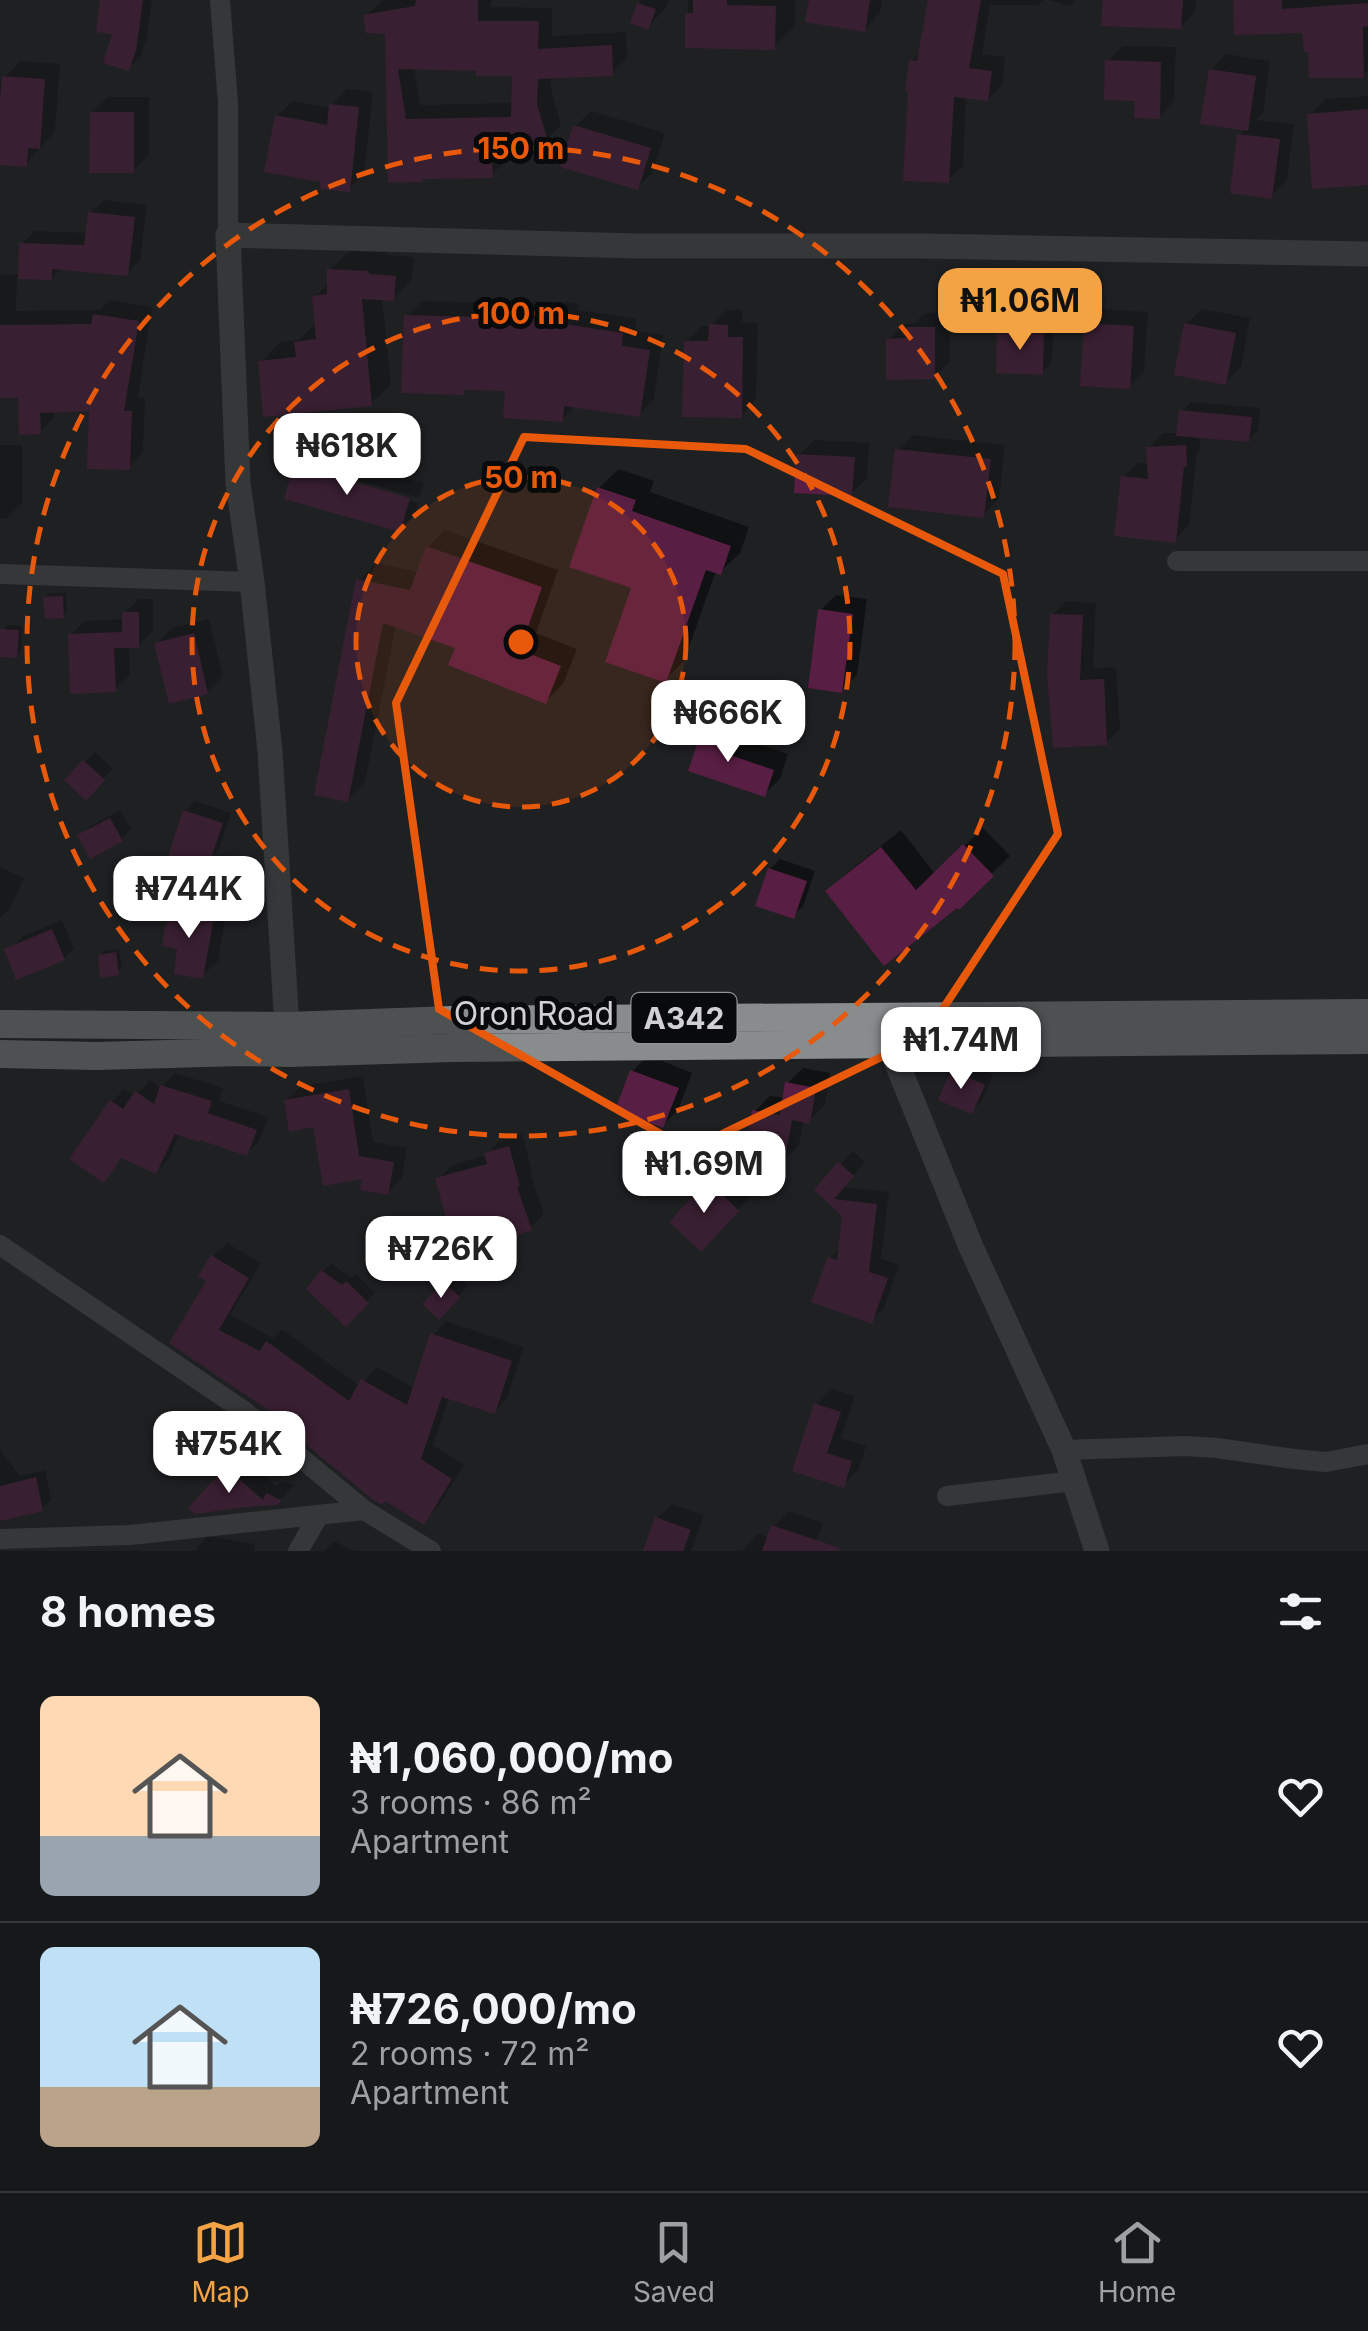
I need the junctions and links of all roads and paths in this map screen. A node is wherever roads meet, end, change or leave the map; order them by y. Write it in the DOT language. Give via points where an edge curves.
graph roads {
  1 [pos="220,0"];
  2 [pos="228,236"];
  3 [pos="1368,254"];
  4 [pos="1368,561"];
  5 [pos="1177,562"];
  6 [pos="0,574"];
  7 [pos="252,582"];
  8 [pos="1368,1013"];
  9 [pos="890,1017"];
  10 [pos="0,1024"];
  11 [pos="288,1040"];
  12 [pos="1368,1040"];
  13 [pos="890,1046"];
  14 [pos="0,1054"];
  15 [pos="0,1245"];
  16 [pos="1064,1450"];
  17 [pos="1368,1454"];
  18 [pos="1074,1481"];
  19 [pos="946,1496"];
  20 [pos="364,1510"];
  21 [pos="319,1515"];
  22 [pos="0,1540"];
  23 [pos="298,1551"];
  24 [pos="431,1551"];
  25 [pos="1097,1551"];
  1 -- 2 [label="street"];
  2 -- 3 [label="street"];
  2 -- 7 [label="street" via="238,483"];
  4 -- 5 [label="street"];
  6 -- 7 [label="street"];
  7 -- 11 [label="street"];
  8 -- 9 [label="highway, Oron Road / A342"];
  9 -- 11 [label="highway, Oron Road / A342" via="453,1020"];
  9 -- 13 [label="street"];
  10 -- 11 [label="highway, Oron Road / A342"];
  11 -- 13 [label="highway, Oron Road / A342" via="452,1048"];
  11 -- 14 [label="highway, Oron Road / A342" via="241,1052"];
  12 -- 13 [label="highway, Oron Road / A342"];
  13 -- 16 [label="street"];
  15 -- 20 [label="street" via="244,1410"];
  16 -- 17 [label="street" via="1185,1446 1326,1462"];
  16 -- 18 [label="street"];
  18 -- 19 [label="street"];
  18 -- 25 [label="street"];
  20 -- 21 [label="street"];
  20 -- 24 [label="street"];
  21 -- 22 [label="street" via="130,1535"];
  21 -- 23 [label="street"];
}
